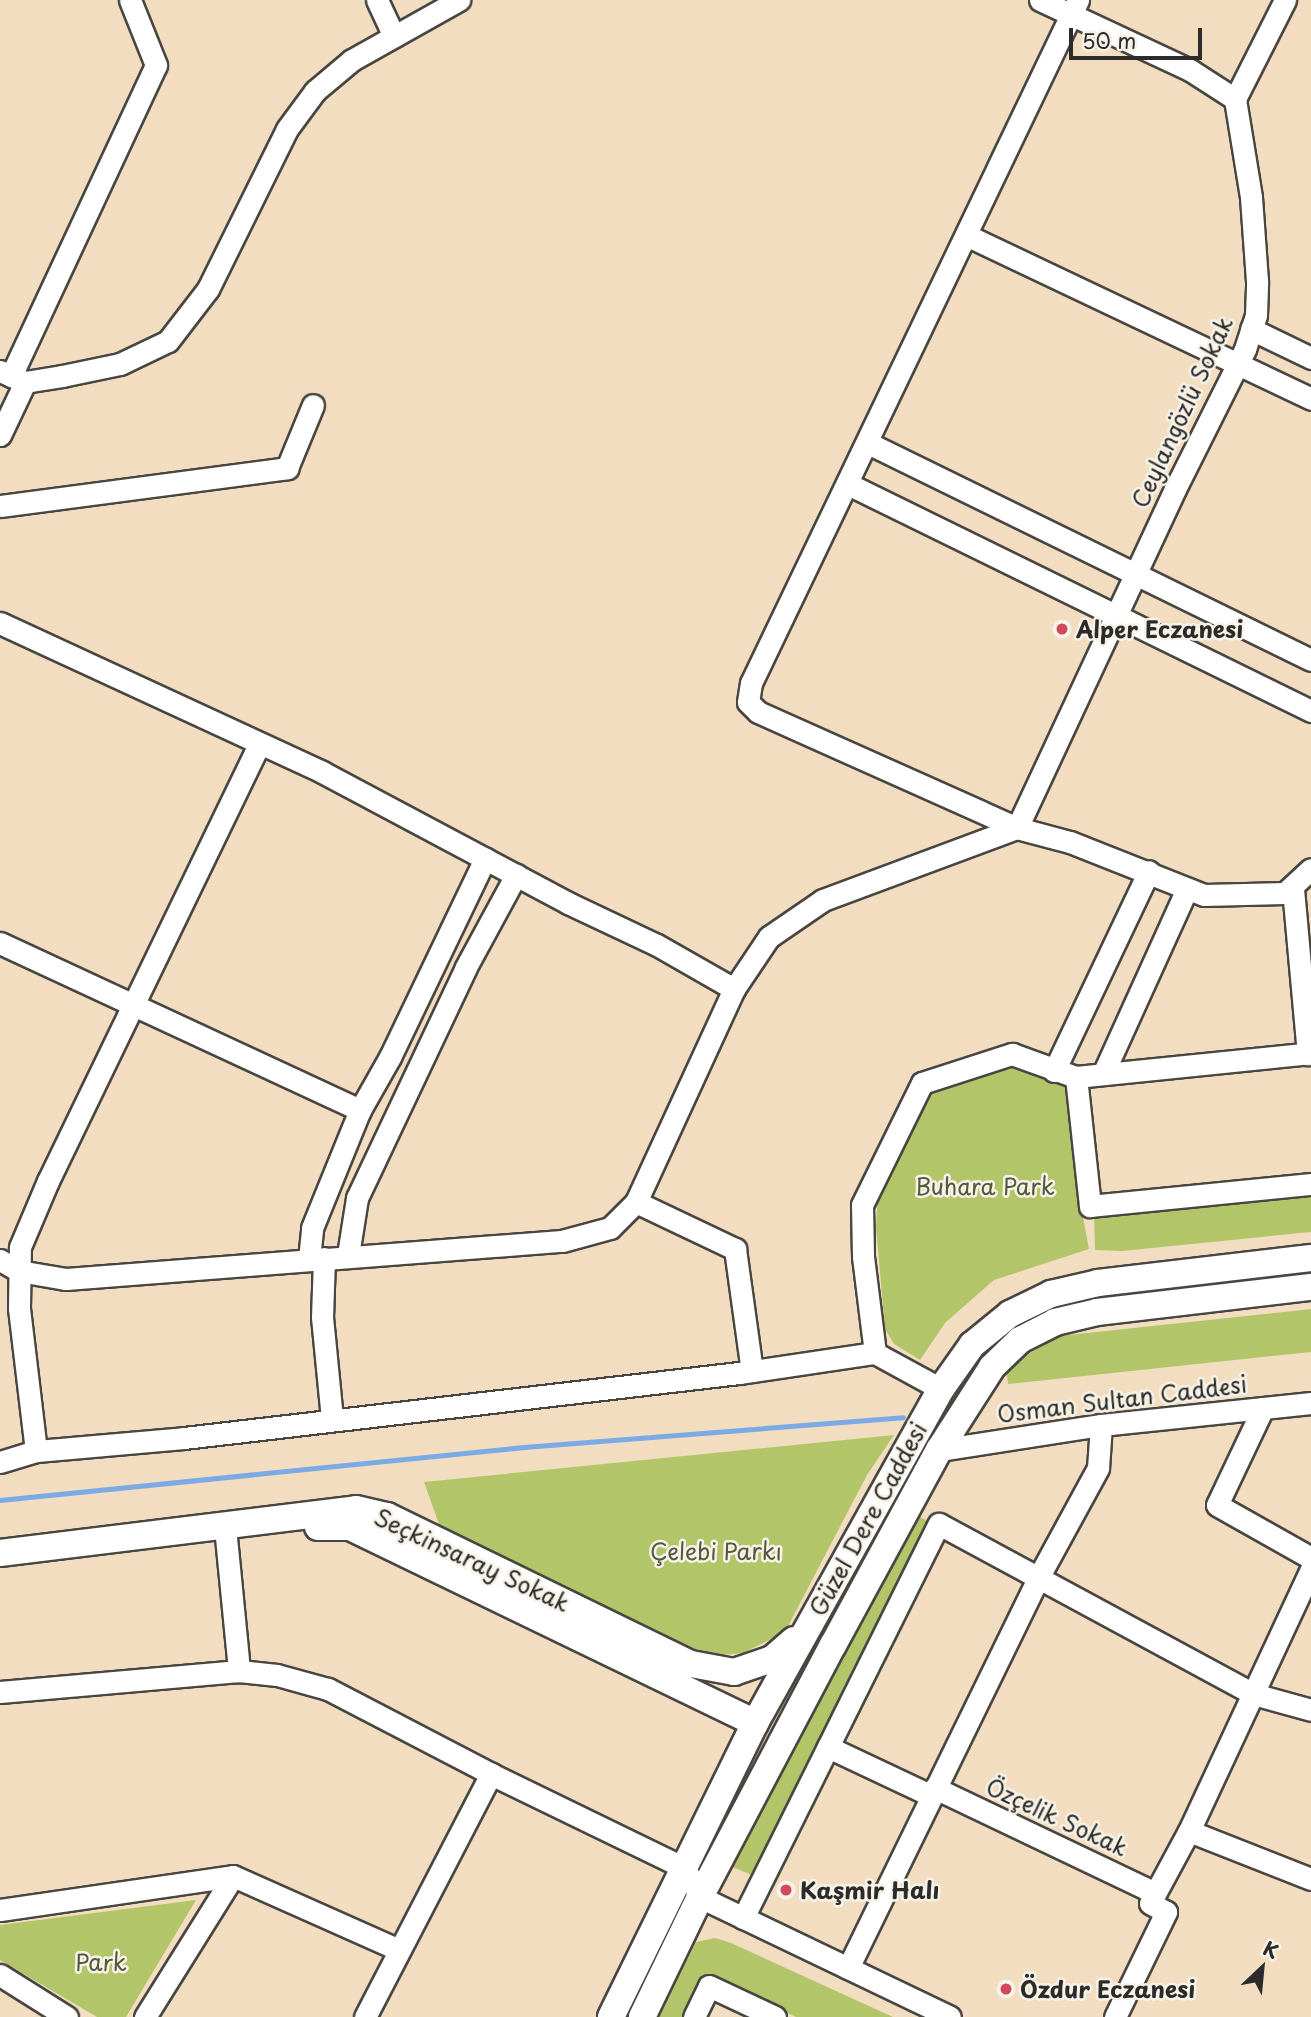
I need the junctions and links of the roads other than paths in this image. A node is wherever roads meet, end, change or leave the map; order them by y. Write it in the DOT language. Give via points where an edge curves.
graph roads {
  1 [pos="130,0"];
  2 [pos="377,0"];
  3 [pos="459,0"];
  4 [pos="1040,0"];
  5 [pos="1285,0"];
  6 [pos="1074,8"];
  7 [pos="420,9"];
  8 [pos="394,36"];
  9 [pos="1235,99"];
  10 [pos="966,235"];
  11 [pos="1251,328"];
  12 [pos="1311,358"];
  13 [pos="1237,364"];
  14 [pos="12,376"];
  15 [pos="1311,399"];
  16 [pos="313,405"];
  17 [pos="0,435"];
  18 [pos="868,443"];
  19 [pos="848,484"];
  20 [pos="0,506"];
  21 [pos="1135,576"];
  22 [pos="1117,616"];
  23 [pos="0,623"];
  24 [pos="1311,660"];
  25 [pos="1311,711"];
  26 [pos="259,744"];
  27 [pos="1017,828"];
  28 [pos="485,859"];
  29 [pos="1311,869"];
  30 [pos="1149,871"];
  31 [pos="516,875"];
  32 [pos="1293,888"];
  33 [pos="1187,889"];
  34 [pos="0,943"];
  35 [pos="734,989"];
  36 [pos="131,1006"];
  37 [pos="1310,1054"];
  38 [pos="1054,1070"];
  39 [pos="1103,1074"];
  40 [pos="1076,1077"];
  41 [pos="360,1110"];
  42 [pos="1311,1184"];
  43 [pos="636,1202"];
  44 [pos="348,1255"];
  45 [pos="1311,1258"];
  46 [pos="316,1259"];
  47 [pos="0,1260"];
  48 [pos="19,1271"];
  49 [pos="1311,1287"];
  50 [pos="875,1353"];
  51 [pos="752,1371"];
  52 [pos="941,1389"];
  53 [pos="1311,1403"];
  54 [pos="1263,1408"];
  55 [pos="332,1419"];
  56 [pos="1101,1425"];
  57 [pos="939,1450"];
  58 [pos="36,1451"];
  59 [pos="0,1462"];
  60 [pos="225,1527"];
  61 [pos="0,1553"];
  62 [pos="1311,1558"];
  63 [pos="1311,1569"];
  64 [pos="1037,1580"];
  65 [pos="1304,1606"];
  66 [pos="806,1629"];
  67 [pos="239,1671"];
  68 [pos="0,1692"];
  69 [pos="1253,1694"];
  70 [pos="1311,1710"];
  71 [pos="755,1723"];
  72 [pos="828,1747"];
  73 [pos="491,1774"];
  74 [pos="933,1792"];
  75 [pos="1189,1831"];
  76 [pos="684,1868"];
  77 [pos="233,1876"];
  78 [pos="1311,1878"];
  79 [pos="1155,1893"];
  80 [pos="700,1897"];
  81 [pos="0,1910"];
  82 [pos="735,1915"];
  83 [pos="399,1950"];
  84 [pos="848,1968"];
  85 [pos="0,1975"];
  86 [pos="62,2016"];
  87 [pos="145,2017"];
  88 [pos="365,2017"];
  89 [pos="611,2017"];
  90 [pos="642,2017"];
  91 [pos="694,2017"];
  92 [pos="775,2017"];
  93 [pos="950,2017"];
  94 [pos="1115,2017"];
  1 -- 14 [label="street" via="156,65"];
  2 -- 8 [label="street"];
  3 -- 7 [label="street"];
  4 -- 6 [label="street"];
  5 -- 9 [label="street"];
  6 -- 9 [label="street"];
  6 -- 10 [label="street"];
  7 -- 8 [label="street"];
  8 -- 14 [label="street" via="352,60 315,90 287,129 208,289 168,341 120,364"];
  9 -- 11 [label="street, Ceylangözlü Sokak" via="1257,281"];
  10 -- 13 [label="street"];
  10 -- 18 [label="street"];
  11 -- 12 [label="street"];
  11 -- 13 [label="street, Ceylangözlü Sokak"];
  13 -- 15 [label="street"];
  13 -- 21 [label="street, Ceylangözlü Sokak"];
  14 -- 17 [label="street"];
  16 -- 20 [label="street" via="287,468"];
  18 -- 19 [label="street"];
  18 -- 21 [label="street"];
  19 -- 22 [label="street"];
  19 -- 27 [label="street" via="751,684 748,702 758,712"];
  21 -- 22 [label="street, Ceylangözlü Sokak"];
  21 -- 24 [label="street"];
  22 -- 25 [label="street"];
  22 -- 27 [label="street, Ceylangözlü Sokak"];
  23 -- 26 [label="street"];
  26 -- 28 [label="street" via="322,772"];
  26 -- 36 [label="street"];
  27 -- 30 [label="street"];
  27 -- 35 [label="street" via="823,900 769,937"];
  28 -- 31 [label="street"];
  28 -- 41 [label="street"];
  29 -- 32 [label="street"];
  30 -- 33 [label="street"];
  30 -- 38 [label="street"];
  31 -- 35 [label="street"];
  31 -- 44 [label="street" via="466,967 358,1198"];
  32 -- 33 [label="street" via="1285,893 1230,897"];
  32 -- 37 [label="street"];
  33 -- 39 [label="street"];
  34 -- 36 [label="street"];
  35 -- 43 [label="street"];
  36 -- 41 [label="street"];
  36 -- 48 [label="street" via="20,1247"];
  37 -- 39 [label="street"];
  38 -- 40 [label="street"];
  38 -- 50 [label="street" via="1012,1054 922,1083 862,1205"];
  39 -- 40 [label="street"];
  40 -- 42 [label="street" via="1090,1206"];
  41 -- 46 [label="street" via="312,1228"];
  43 -- 44 [label="street" via="610,1228 562,1241"];
  43 -- 51 [label="street" via="735,1249"];
  44 -- 46 [label="street"];
  45 -- 52 [label="main road, Güzel Dere Caddesi" via="1098,1283 1051,1294 1010,1314 972,1345"];
  46 -- 48 [label="street" via="66,1279"];
  46 -- 55 [label="street"];
  47 -- 48 [label="street"];
  48 -- 58 [label="street"];
  49 -- 57 [label="main road, Güzel Dere Caddesi" via="1097,1312 1055,1322 1020,1340 992,1367"];
  50 -- 51 [label="street"];
  50 -- 52 [label="street"];
  51 -- 55 [label="street"];
  52 -- 66 [label="main road, Güzel Dere Caddesi"];
  53 -- 54 [label="street, Osman Sultan Caddesi"];
  54 -- 56 [label="street, Osman Sultan Caddesi"];
  54 -- 62 [label="street" via="1217,1505"];
  55 -- 58 [label="street"];
  56 -- 57 [label="street, Osman Sultan Caddesi"];
  56 -- 64 [label="street" via="1098,1468"];
  57 -- 80 [label="main road, Güzel Dere Caddesi"];
  58 -- 59 [label="street"];
  60 -- 61 [label="main road"];
  60 -- 66 [label="main road, Seçkinsaray Sokak" via="356,1509 387,1516 691,1664 734,1672 772,1659"];
  60 -- 67 [label="street"];
  60 -- 71 [label="main road, Seçkinsaray Sokak" via="350,1527"];
  63 -- 65 [label="street"];
  64 -- 69 [label="street"];
  64 -- 72 [label="street" via="939,1524"];
  64 -- 74 [label="street"];
  65 -- 69 [label="street"];
  66 -- 71 [label="main road, Güzel Dere Caddesi"];
  67 -- 68 [label="street"];
  67 -- 73 [label="street" via="277,1675 328,1689"];
  69 -- 70 [label="street"];
  69 -- 75 [label="street"];
  71 -- 76 [label="main road, Güzel Dere Caddesi"];
  72 -- 74 [label="street, Özçelik Sokak"];
  72 -- 82 [label="street"];
  73 -- 76 [label="street"];
  73 -- 83 [label="street"];
  74 -- 79 [label="street, Özçelik Sokak"];
  74 -- 84 [label="street"];
  75 -- 78 [label="street"];
  75 -- 79 [label="street"];
  76 -- 80 [label="street"];
  76 -- 89 [label="main road, Güzel Dere Caddesi"];
  77 -- 81 [label="street"];
  77 -- 83 [label="street"];
  77 -- 87 [label="street"];
  79 -- 94 [label="street" via="1150,1903 1166,1912"];
  80 -- 82 [label="street"];
  80 -- 90 [label="main road, Güzel Dere Caddesi"];
  82 -- 84 [label="street"];
  83 -- 88 [label="street"];
  84 -- 93 [label="street"];
  85 -- 86 [label="street"];
  91 -- 92 [label="street" via="709,1986"];
}
